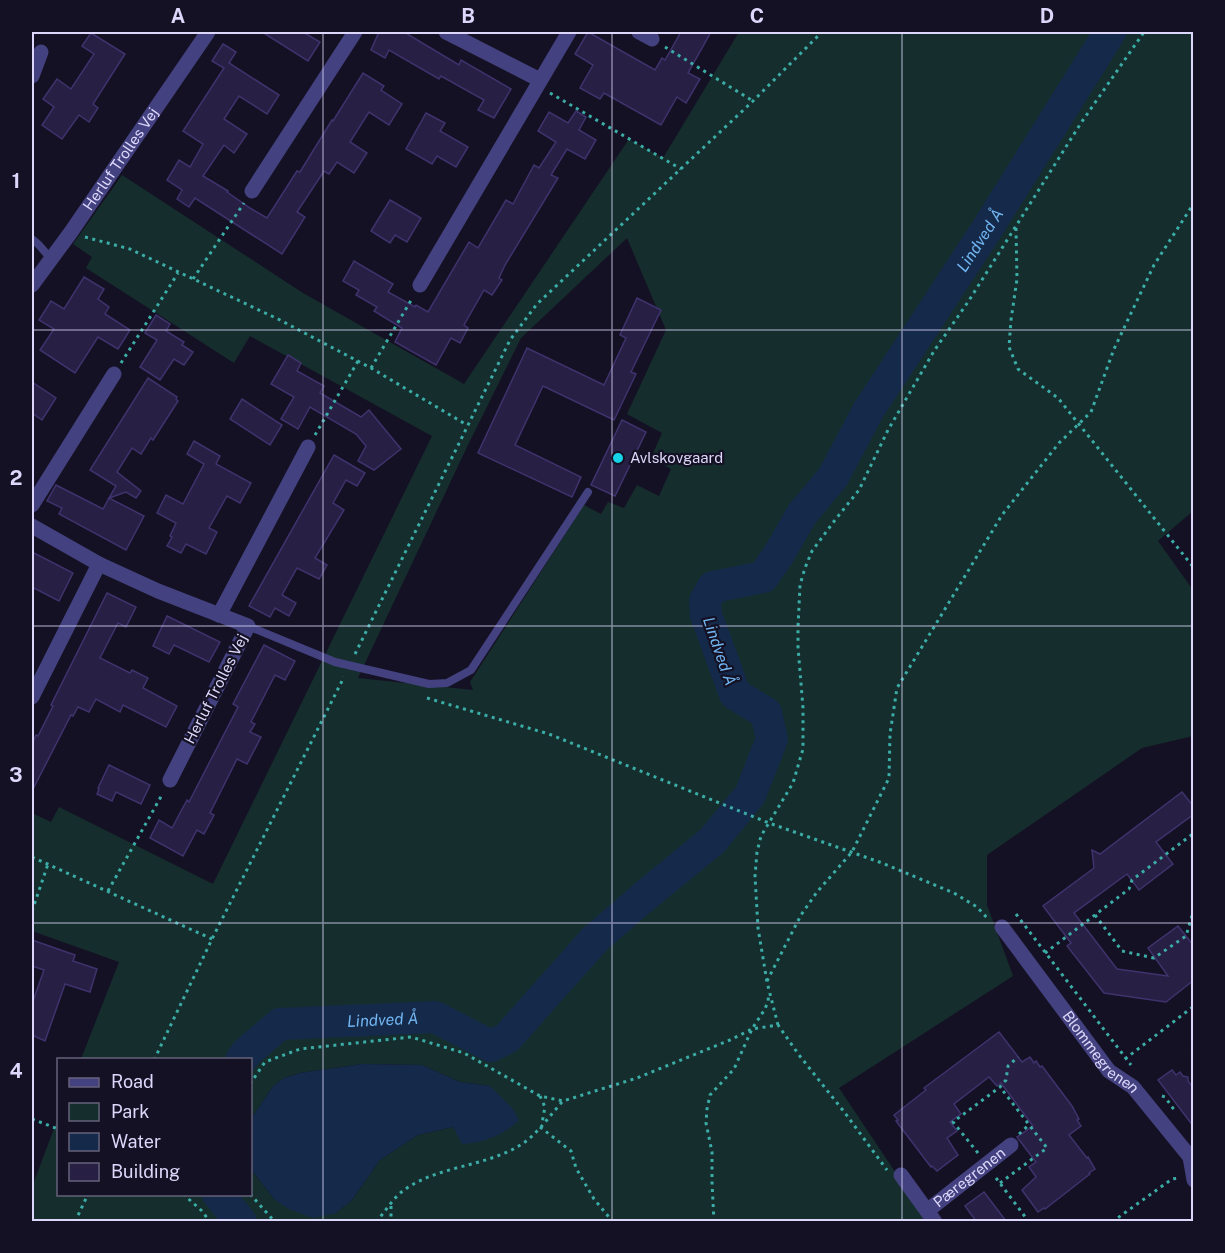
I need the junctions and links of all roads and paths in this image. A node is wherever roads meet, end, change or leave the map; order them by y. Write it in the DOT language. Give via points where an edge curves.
graph roads {
  1 [pos="208,32"];
  2 [pos="355,32"];
  3 [pos="446,32"];
  4 [pos="569,32"];
  5 [pos="822,32"];
  6 [pos="1144,32"];
  7 [pos="646,35"];
  8 [pos="41,52"];
  9 [pos="32,76"];
  10 [pos="540,80"];
  11 [pos="753,101"];
  12 [pos="681,169"];
  13 [pos="252,191"];
  14 [pos="1194,203"];
  15 [pos="1016,226"];
  16 [pos="71,232"];
  17 [pos="32,239"];
  18 [pos="51,259"];
  19 [pos="178,273"];
  20 [pos="193,279"];
  21 [pos="32,285"];
  22 [pos="420,285"];
  23 [pos="358,361"];
  24 [pos="371,368"];
  25 [pos="114,374"];
  26 [pos="1080,424"];
  27 [pos="467,425"];
  28 [pos="308,447"];
  29 [pos="588,492"];
  30 [pos="32,505"];
  31 [pos="32,526"];
  32 [pos="99,564"];
  33 [pos="1194,568"];
  34 [pos="219,615"];
  35 [pos="248,626"];
  36 [pos="350,664"];
  37 [pos="32,697"];
  38 [pos="424,697"];
  39 [pos="170,780"];
  40 [pos="769,823"];
  41 [pos="1194,833"];
  42 [pos="852,852"];
  43 [pos="32,857"];
  44 [pos="48,864"];
  45 [pos="108,891"];
  46 [pos="1194,909"];
  47 [pos="32,911"];
  48 [pos="1016,914"];
  49 [pos="1095,915"];
  50 [pos="1002,927"];
  51 [pos="212,939"];
  52 [pos="1046,952"];
  53 [pos="1029,964"];
  54 [pos="767,982"];
  55 [pos="770,991"];
  56 [pos="1194,1006"];
  57 [pos="778,1024"];
  58 [pos="752,1029"];
  59 [pos="1018,1057"];
  60 [pos="154,1058"];
  61 [pos="1125,1058"];
  62 [pos="1109,1071"];
  63 [pos="1136,1072"];
  64 [pos="252,1081"];
  65 [pos="1159,1095"];
  66 [pos="540,1096"];
  67 [pos="563,1101"];
  68 [pos="1179,1116"];
  69 [pos="32,1119"];
  70 [pos="541,1126"];
  71 [pos="57,1128"];
  72 [pos="1011,1144"];
  73 [pos="986,1164"];
  74 [pos="901,1175"];
  75 [pos="1193,1177"];
  76 [pos="87,1196"];
  77 [pos="185,1196"];
  78 [pos="252,1196"];
  79 [pos="391,1205"];
  80 [pos="931,1216"];
  81 [pos="75,1221"];
  82 [pos="210,1221"];
  83 [pos="275,1221"];
  84 [pos="376,1221"];
  85 [pos="391,1221"];
  86 [pos="613,1221"];
  87 [pos="714,1221"];
  88 [pos="1029,1221"];
  89 [pos="1112,1221"];
  1 -- 16 [label="street, Herluf Trolles Vej"];
  2 -- 13 [label="street"];
  3 -- 10 [label="street"];
  4 -- 10 [label="street"];
  5 -- 11 [label="path"];
  6 -- 15 [label="path"];
  7 -- 11 [label="path"];
  8 -- 9 [label="street"];
  10 -- 12 [label="path" via="545,90"];
  10 -- 22 [label="street"];
  11 -- 12 [label="path"];
  12 -- 27 [label="path" via="537,304 510,340"];
  13 -- 20 [label="path"];
  14 -- 26 [label="path" via="1154,265 1114,349 1091,412"];
  15 -- 26 [label="path" via="1017,279 1009,347 1018,369 1058,398"];
  15 -- 40 [label="path" via="918,377 859,490 812,552 805,568 798,627 803,749 793,783"];
  16 -- 18 [label="street, Herluf Trolles Vej"];
  16 -- 19 [label="path" via="130,249"];
  17 -- 18 [label="lane"];
  18 -- 21 [label="street, Herluf Trolles Vej"];
  19 -- 20 [label="path"];
  19 -- 25 [label="path"];
  20 -- 23 [label="path"];
  22 -- 24 [label="path"];
  23 -- 24 [label="path"];
  23 -- 28 [label="path"];
  24 -- 27 [label="path"];
  25 -- 30 [label="street"];
  26 -- 33 [label="path"];
  26 -- 42 [label="path" via="1059,443 1002,515 897,688 889,778"];
  27 -- 36 [label="path"];
  28 -- 34 [label="street"];
  29 -- 36 [label="lane" via="471,670 447,683 429,684"];
  31 -- 32 [label="street, Herluf Trolles Vej"];
  32 -- 34 [label="street, Herluf Trolles Vej"];
  32 -- 37 [label="street"];
  34 -- 35 [label="street, Herluf Trolles Vej"];
  35 -- 36 [label="lane" via="335,662"];
  35 -- 39 [label="street, Herluf Trolles Vej"];
  36 -- 51 [label="path"];
  38 -- 40 [label="path" via="549,734"];
  39 -- 45 [label="path"];
  40 -- 42 [label="path"];
  40 -- 54 [label="path" via="761,836 755,876"];
  41 -- 49 [label="path" via="1132,880 1129,889"];
  42 -- 50 [label="path" via="954,893 977,907 993,925"];
  42 -- 54 [label="path" via="801,915"];
  43 -- 44 [label="path"];
  44 -- 45 [label="path"];
  44 -- 47 [label="path"];
  45 -- 51 [label="path"];
  46 -- 49 [label="path" via="1186,936 1154,958 1122,951"];
  48 -- 52 [label="path"];
  49 -- 52 [label="path"];
  50 -- 53 [label="street, Blommegrenen"];
  51 -- 60 [label="path"];
  52 -- 53 [label="path"];
  52 -- 61 [label="path"];
  53 -- 62 [label="street, Blommegrenen"];
  54 -- 55 [label="path"];
  55 -- 57 [label="path"];
  55 -- 58 [label="path" via="765,1009"];
  56 -- 61 [label="path"];
  57 -- 58 [label="path"];
  57 -- 74 [label="path" via="894,1179"];
  58 -- 67 [label="path" via="637,1078"];
  58 -- 87 [label="path" via="734,1069 710,1095 706,1109"];
  59 -- 73 [label="path" via="1008,1066 1006,1080 1000,1087 953,1122"];
  61 -- 62 [label="path"];
  61 -- 63 [label="path"];
  62 -- 75 [label="street, Blommegrenen" via="1133,1087 1190,1157"];
  64 -- 66 [label="path" via="265,1062 300,1049 411,1037 464,1053"];
  65 -- 68 [label="path"];
  66 -- 67 [label="path"];
  66 -- 70 [label="path" via="545,1107"];
  67 -- 70 [label="path"];
  69 -- 71 [label="path"];
  70 -- 79 [label="path" via="509,1151 431,1175 403,1191"];
  70 -- 86 [label="path" via="571,1151 594,1199"];
  72 -- 73 [label="street, Pæregrenen"];
  73 -- 80 [label="street, Pæregrenen"];
  73 -- 88 [label="path"];
  74 -- 80 [label="street, Pæregrenen"];
  75 -- 89 [label="path" via="1172,1179"];
  76 -- 81 [label="path"];
  77 -- 82 [label="path"];
  78 -- 83 [label="path"];
  79 -- 84 [label="path"];
  79 -- 85 [label="path"];
}
